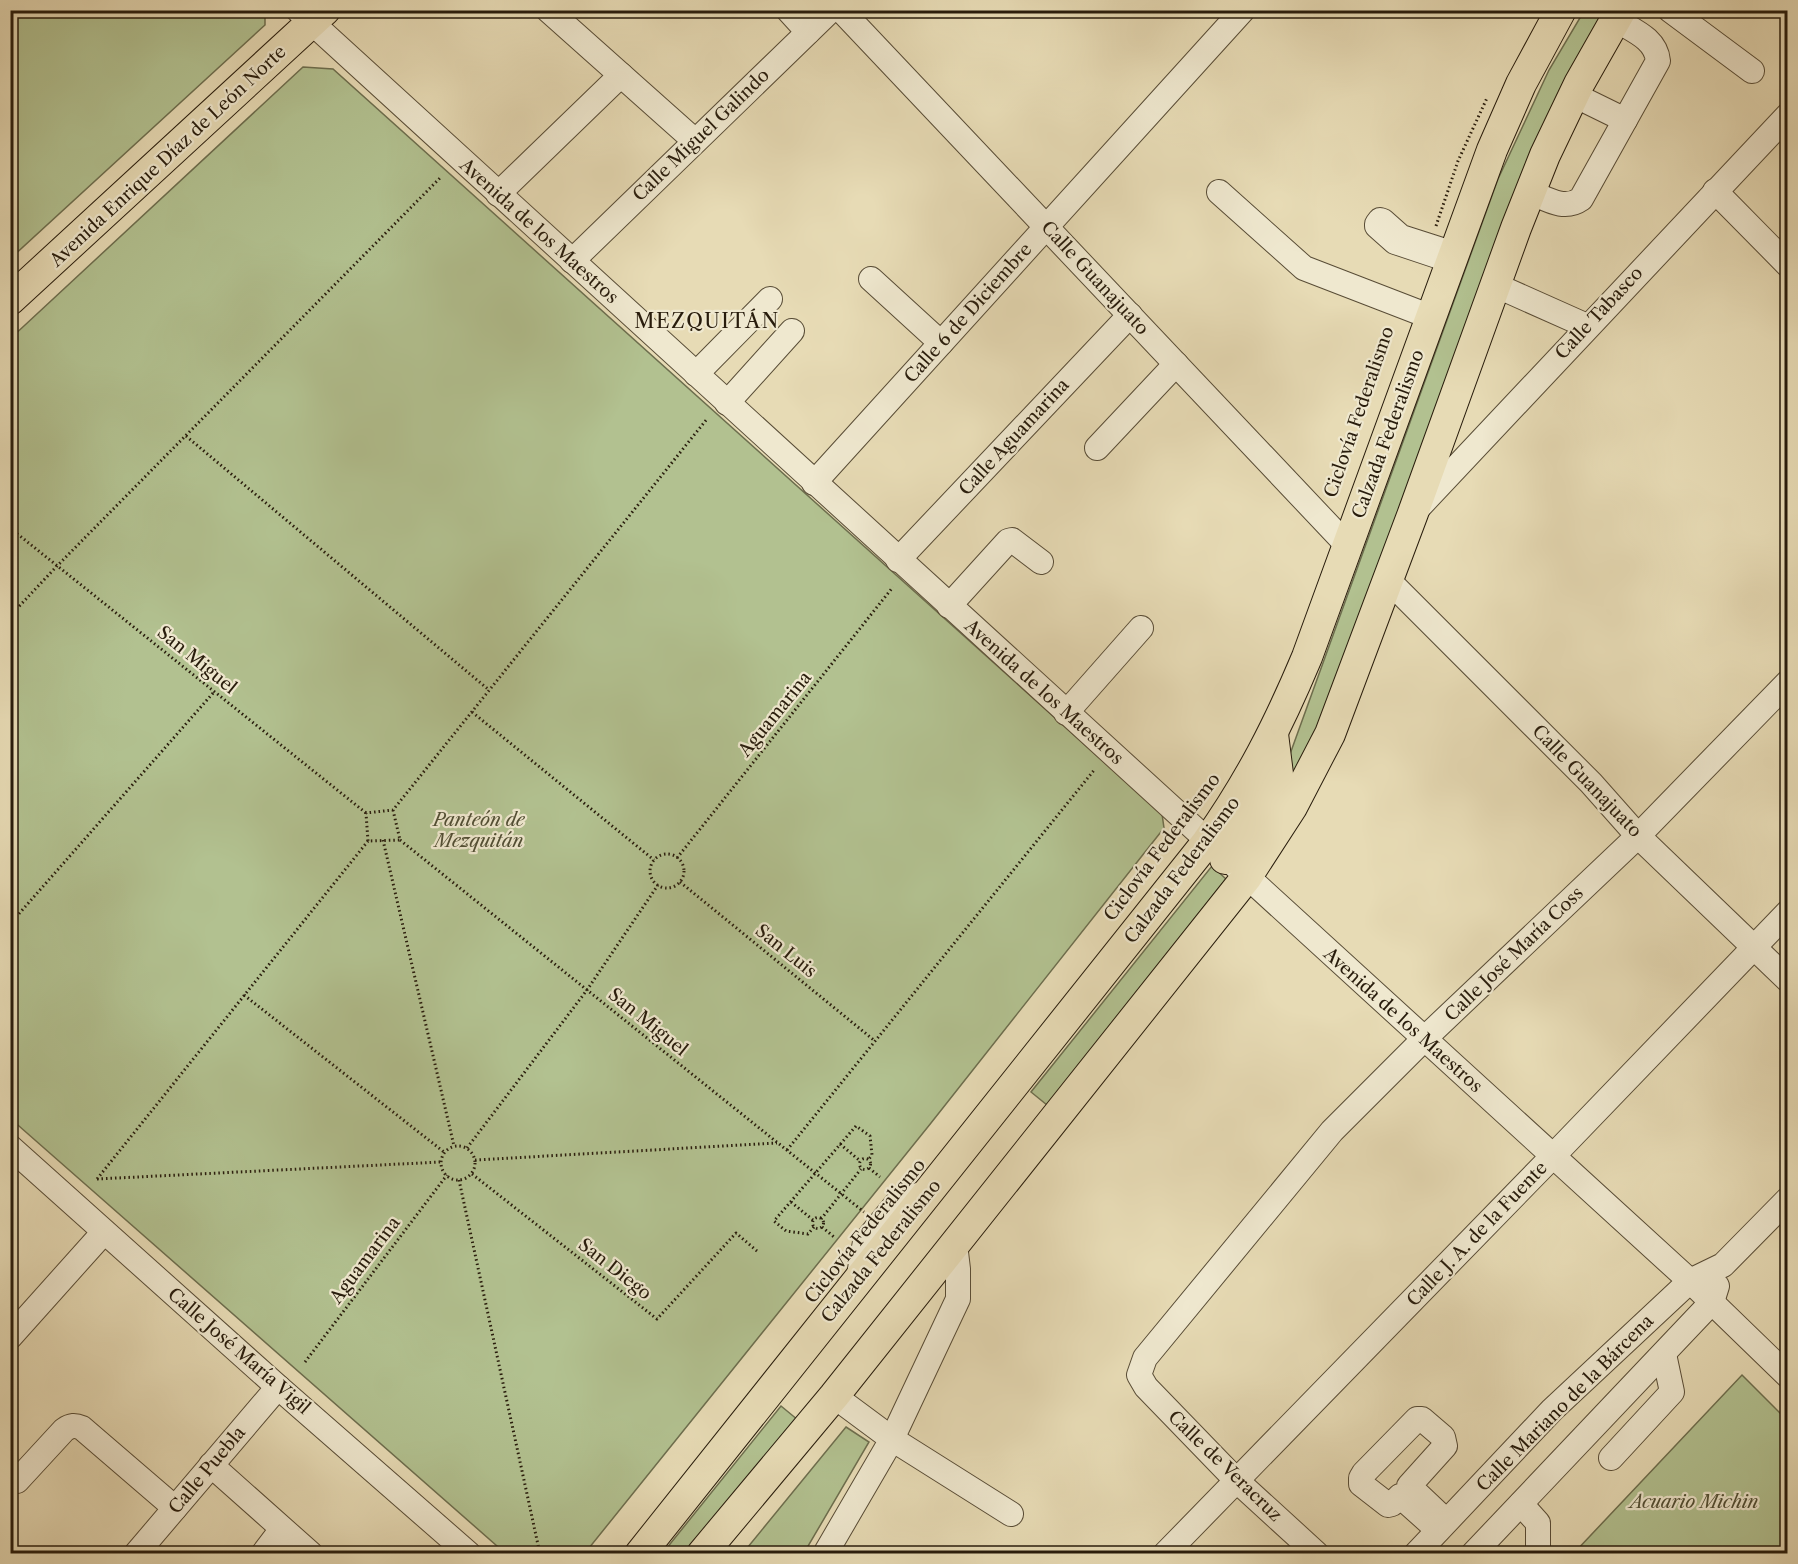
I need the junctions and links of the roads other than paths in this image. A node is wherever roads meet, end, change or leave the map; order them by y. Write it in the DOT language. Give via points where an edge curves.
graph roads {
  1 [pos="548,10"];
  2 [pos="788,10"];
  3 [pos="831,10"];
  4 [pos="841,10"];
  5 [pos="1243,10"];
  6 [pos="1561,10"];
  7 [pos="1670,10"];
  8 [pos="311,15"];
  9 [pos="1619,15"];
  10 [pos="807,32"];
  11 [pos="1752,71"];
  12 [pos="621,75"];
  13 [pos="1574,95"];
  14 [pos="1788,115"];
  15 [pos="1625,120"];
  16 [pos="695,141"];
  17 [pos="1715,191"];
  18 [pos="1219,192"];
  19 [pos="1530,192"];
  20 [pos="498,194"];
  21 [pos="1047,227"];
  22 [pos="572,261"];
  23 [pos="1788,265"];
  24 [pos="871,279"];
  25 [pos="1495,285"];
  26 [pos="770,299"];
  27 [pos="10,300"];
  28 [pos="1130,315"];
  29 [pos="1431,316"];
  30 [pos="1587,326"];
  31 [pos="792,331"];
  32 [pos="941,343"];
  33 [pos="1176,364"];
  34 [pos="696,374"];
  35 [pos="727,403"];
  36 [pos="1096,448"];
  37 [pos="814,483"];
  38 [pos="1413,513"];
  39 [pos="1348,546"];
  40 [pos="898,560"];
  41 [pos="1041,562"];
  42 [pos="1388,580"];
  43 [pos="949,606"];
  44 [pos="1141,628"];
  45 [pos="1788,682"];
  46 [pos="1066,712"];
  47 [pos="1638,836"];
  48 [pos="1226,859"];
  49 [pos="1788,912"];
  50 [pos="1754,947"];
  51 [pos="1788,980"];
  52 [pos="1424,1039"];
  53 [pos="10,1147"];
  54 [pos="1553,1156"];
  55 [pos="929,1191"];
  56 [pos="1788,1199"];
  57 [pos="104,1232"];
  58 [pos="955,1244"];
  59 [pos="1723,1265"];
  60 [pos="858,1280"];
  61 [pos="1690,1281"];
  62 [pos="1712,1302"];
  63 [pos="10,1337"];
  64 [pos="1664,1354"];
  65 [pos="1139,1375"];
  66 [pos="1788,1376"];
  67 [pos="278,1387"];
  68 [pos="834,1396"];
  69 [pos="892,1439"];
  70 [pos="1611,1458"];
  71 [pos="211,1466"];
  72 [pos="1236,1480"];
  73 [pos="17,1481"];
  74 [pos="1521,1504"];
  75 [pos="175,1508"];
  76 [pos="1011,1514"];
  77 [pos="1442,1526"];
  78 [pos="282,1528"];
  79 [pos="136,1554"];
  80 [pos="263,1554"];
  81 [pos="311,1554"];
  82 [pos="470,1554"];
  83 [pos="640,1554"];
  84 [pos="702,1554"];
  85 [pos="825,1554"];
  86 [pos="1165,1554"];
  87 [pos="1317,1554"];
  88 [pos="1416,1554"];
  89 [pos="1473,1554"];
  90 [pos="1538,1554"];
  1 -- 12 [label="street"];
  2 -- 10 [label="street"];
  3 -- 10 [label="street, Calle Miguel Galindo"];
  4 -- 21 [label="street, Calle Guanajuato"];
  5 -- 21 [label="street, Calle 6 de Diciembre"];
  6 -- 29 [label="main road, Calzada Federalismo" via="1516,95 1445,254"];
  7 -- 11 [label="street"];
  8 -- 20 [label="street, Avenida de los Maestros"];
  8 -- 27 [label="main road, Avenida Enrique Díaz de León Norte"];
  9 -- 13 [label="main road, Calzada Federalismo"];
  9 -- 15 [label="street" via="1650,41 1658,61"];
  10 -- 16 [label="street, Calle Miguel Galindo"];
  12 -- 16 [label="street"];
  12 -- 20 [label="street"];
  13 -- 15 [label="street"];
  13 -- 19 [label="main road, Calzada Federalismo"];
  14 -- 17 [label="street, Calle Tabasco"];
  15 -- 19 [label="street" via="1574,205 1564,206"];
  16 -- 22 [label="street, Calle Miguel Galindo"];
  17 -- 23 [label="street"];
  17 -- 30 [label="street, Calle Tabasco"];
  18 -- 29 [label="street" via="1304,268"];
  19 -- 25 [label="main road, Calzada Federalismo"];
  20 -- 22 [label="street, Avenida de los Maestros"];
  21 -- 28 [label="street, Calle Guanajuato"];
  21 -- 32 [label="street, Calle 6 de Diciembre"];
  22 -- 34 [label="street, Avenida de los Maestros"];
  24 -- 32 [label="street"];
  25 -- 30 [label="street"];
  25 -- 38 [label="main road, Calzada Federalismo"];
  26 -- 34 [label="street"];
  28 -- 33 [label="street, Calle Guanajuato"];
  28 -- 40 [label="street, Calle Aguamarina"];
  29 -- 39 [label="main road, Calzada Federalismo"];
  30 -- 38 [label="street, Calle Tabasco"];
  31 -- 35 [label="street"];
  32 -- 37 [label="street, Calle 6 de Diciembre"];
  33 -- 36 [label="street"];
  33 -- 39 [label="street, Calle Guanajuato"];
  34 -- 35 [label="street, Avenida de los Maestros"];
  35 -- 37 [label="street, Avenida de los Maestros"];
  37 -- 40 [label="street, Avenida de los Maestros"];
  38 -- 42 [label="main road, Calzada Federalismo"];
  39 -- 48 [label="main road, Calzada Federalismo" via="1307,657 1273,734 1237,799"];
  40 -- 43 [label="street, Avenida de los Maestros"];
  41 -- 43 [label="street" via="1008,541"];
  42 -- 47 [label="street, Calle Guanajuato" via="1591,783"];
  42 -- 48 [label="main road, Calzada Federalismo" via="1330,734 1292,807"];
  43 -- 46 [label="street, Avenida de los Maestros"];
  44 -- 46 [label="street"];
  45 -- 47 [label="street, Calle José María Coss"];
  46 -- 48 [label="street, Avenida de los Maestros"];
  47 -- 50 [label="street, Calle Guanajuato"];
  47 -- 52 [label="street, Calle José María Coss"];
  48 -- 52 [label="street, Avenida de los Maestros"];
  48 -- 55 [label="main road, Calzada Federalismo"];
  48 -- 58 [label="main road, Calzada Federalismo"];
  49 -- 50 [label="street, Calle J. A. de la Fuente"];
  50 -- 51 [label="street, Calle Guanajuato"];
  50 -- 54 [label="street, Calle J. A. de la Fuente"];
  52 -- 54 [label="street, Avenida de los Maestros"];
  52 -- 65 [label="street, Calle José María Coss" via="1332,1131 1145,1358"];
  53 -- 57 [label="street, Calle José María Vigil"];
  54 -- 61 [label="street, Avenida de los Maestros"];
  54 -- 72 [label="street, Calle J. A. de la Fuente"];
  55 -- 60 [label="main road, Calzada Federalismo"];
  55 -- 60 [label="street" via="897,1203 865,1242"];
  56 -- 59 [label="street, Calle Mariano de la Bárcena"];
  57 -- 63 [label="street"];
  57 -- 67 [label="street, Calle José María Vigil"];
  58 -- 68 [label="main road, Calzada Federalismo"];
  58 -- 69 [label="street" via="957,1299"];
  59 -- 61 [label="street, Calle Mariano de la Bárcena"];
  59 -- 62 [label="street, Calle Mariano de la Bárcena"];
  60 -- 83 [label="main road, Calzada Federalismo"];
  61 -- 62 [label="street, Avenida de los Maestros"];
  61 -- 77 [label="street, Calle Mariano de la Bárcena" via="1552,1410"];
  62 -- 64 [label="street, Calle Mariano de la Bárcena"];
  62 -- 66 [label="street, Avenida de los Maestros"];
  64 -- 70 [label="street" via="1672,1392"];
  64 -- 74 [label="street, Calle Mariano de la Bárcena"];
  65 -- 72 [label="street, Calle de Veracruz" via="1146,1387"];
  67 -- 71 [label="street, Calle Puebla"];
  67 -- 82 [label="street, Calle José María Vigil"];
  68 -- 69 [label="street"];
  68 -- 84 [label="main road, Calzada Federalismo"];
  69 -- 76 [label="street"];
  69 -- 85 [label="street"];
  71 -- 75 [label="street, Calle Puebla"];
  71 -- 78 [label="street"];
  72 -- 86 [label="street, Calle J. A. de la Fuente"];
  72 -- 87 [label="street, Calle de Veracruz"];
  73 -- 75 [label="street" via="64,1430 76,1425"];
  74 -- 89 [label="street, Calle Mariano de la Bárcena"];
  74 -- 90 [label="street" via="1538,1523"];
  75 -- 79 [label="street, Calle Puebla"];
  77 -- 77 [label="street" via="1409,1486 1444,1446 1443,1437 1417,1419 1364,1473 1361,1484 1388,1505 1400,1496"];
  77 -- 88 [label="street, Calle Mariano de la Bárcena"];
  78 -- 80 [label="street"];
  78 -- 81 [label="street"];
}
